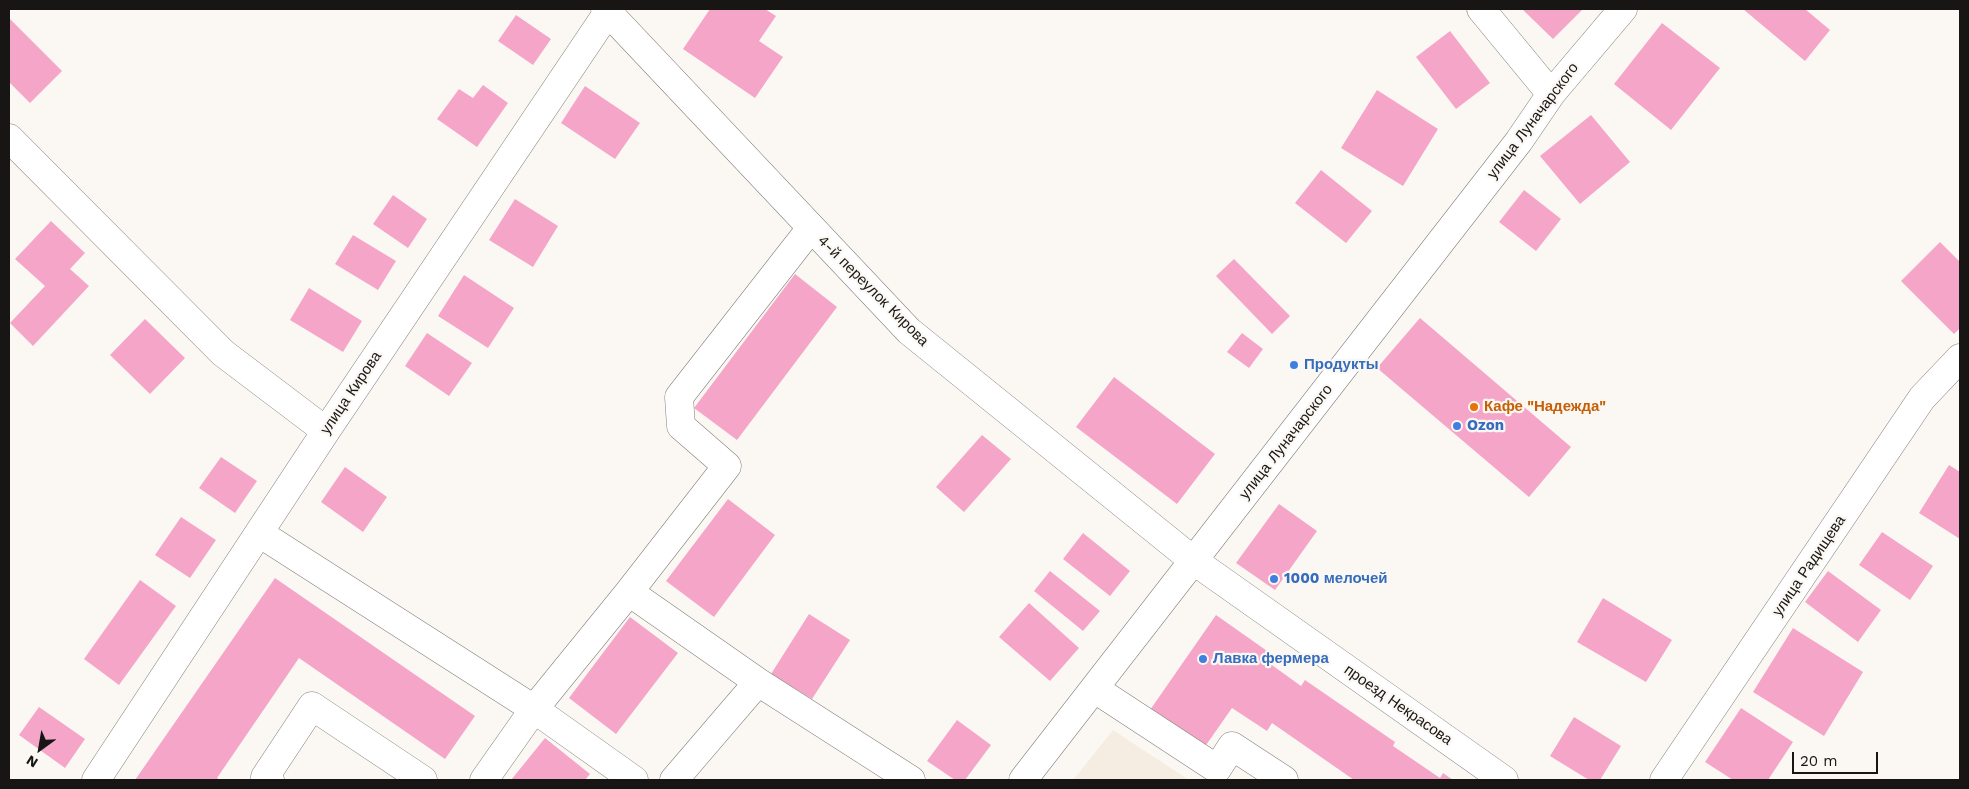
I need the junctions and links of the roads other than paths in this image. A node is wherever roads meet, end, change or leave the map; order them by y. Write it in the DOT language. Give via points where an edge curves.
graph roads {
  1 [pos="1481,9"];
  2 [pos="1623,9"];
  3 [pos="607,10"];
  4 [pos="1551,94"];
  5 [pos="9,138"];
  6 [pos="811,228"];
  7 [pos="1960,358"];
  8 [pos="326,431"];
  9 [pos="259,534"];
  10 [pos="1194,561"];
  11 [pos="629,592"];
  12 [pos="758,682"];
  13 [pos="1095,689"];
  14 [pos="534,709"];
  15 [pos="96,780"];
  16 [pos="270,780"];
  17 [pos="423,780"];
  18 [pos="484,780"];
  19 [pos="634,780"];
  20 [pos="674,780"];
  21 [pos="911,780"];
  22 [pos="1024,780"];
  23 [pos="1284,780"];
  24 [pos="1504,780"];
  25 [pos="1664,780"];
  1 -- 4 [label="street"];
  2 -- 4 [label="street, улица Луначарского"];
  3 -- 6 [label="street, 4-й переулок Кирова"];
  3 -- 8 [label="street, улица Кирова"];
  4 -- 10 [label="street, улица Луначарского" via="1519,141"];
  5 -- 8 [label="street" via="223,353"];
  6 -- 10 [label="street, 4-й переулок Кирова" via="909,331"];
  6 -- 11 [label="street" via="679,397 681,426 727,466"];
  7 -- 25 [label="street, улица Радищева" via="1922,398"];
  8 -- 9 [label="street, улица Кирова"];
  9 -- 14 [label="street"];
  9 -- 15 [label="street, улица Кирова"];
  10 -- 13 [label="street, улица Луначарского"];
  10 -- 24 [label="street, проезд Некрасова"];
  11 -- 12 [label="street"];
  11 -- 14 [label="street"];
  12 -- 20 [label="street"];
  12 -- 21 [label="street"];
  13 -- 22 [label="street, улица Луначарского"];
  13 -- 23 [label="street" via="1217,769 1232,746"];
  14 -- 18 [label="street"];
  14 -- 19 [label="street"];
  16 -- 17 [label="street" via="265,777 312,706"];
}
